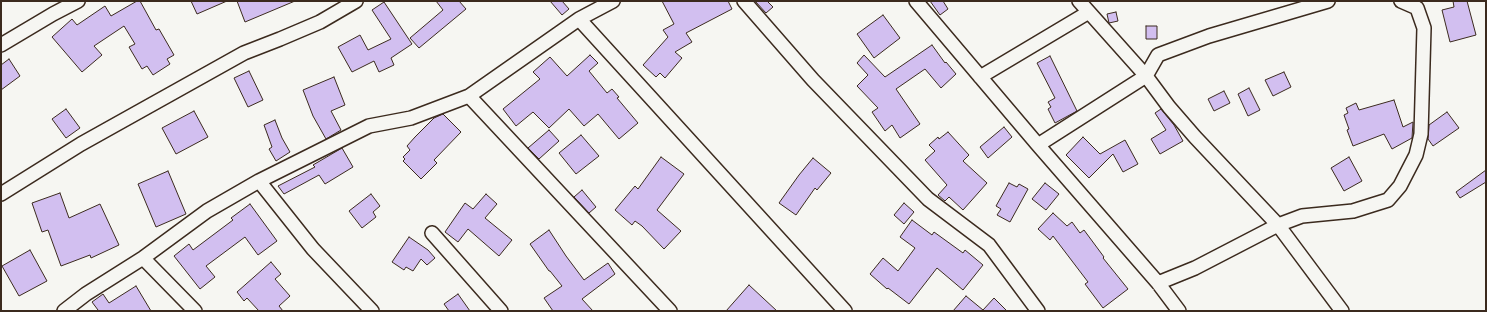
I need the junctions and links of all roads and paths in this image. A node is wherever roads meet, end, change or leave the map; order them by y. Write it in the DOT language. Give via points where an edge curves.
graph roads {
  1 [pos="78,1"];
  2 [pos="356,1"];
  3 [pos="613,1"];
  4 [pos="744,1"];
  5 [pos="916,1"];
  6 [pos="1079,1"];
  7 [pos="1328,1"];
  8 [pos="1401,1"];
  9 [pos="1089,12"];
  10 [pos="579,19"];
  11 [pos="1,45"];
  12 [pos="1146,76"];
  13 [pos="980,77"];
  14 [pos="469,96"];
  15 [pos="1038,145"];
  16 [pos="259,181"];
  17 [pos="1,194"];
  18 [pos="1278,225"];
  19 [pos="432,233"];
  20 [pos="143,258"];
  21 [pos="1158,283"];
  22 [pos="64,311"];
  23 [pos="195,311"];
  24 [pos="372,311"];
  25 [pos="501,311"];
  26 [pos="670,311"];
  27 [pos="845,311"];
  28 [pos="1038,311"];
  29 [pos="1179,311"];
  30 [pos="1342,311"];
  1 -- 11 [label="street"];
  2 -- 17 [label="street" via="320,22 244,53 81,144"];
  3 -- 10 [label="street"];
  4 -- 28 [label="street" via="813,80 928,199 989,246"];
  5 -- 13 [label="street"];
  6 -- 9 [label="street"];
  7 -- 12 [label="street" via="1209,36 1158,55"];
  8 -- 18 [label="street" via="1418,8 1424,28 1421,134 1416,156 1400,186 1388,200 1353,211 1302,216"];
  9 -- 12 [label="street"];
  9 -- 13 [label="street"];
  10 -- 14 [label="street"];
  10 -- 27 [label="street"];
  12 -- 15 [label="street"];
  12 -- 18 [label="street" via="1194,137"];
  13 -- 15 [label="street"];
  14 -- 16 [label="street" via="411,118 369,126"];
  14 -- 26 [label="street"];
  15 -- 21 [label="street"];
  16 -- 20 [label="street" via="207,211"];
  16 -- 24 [label="street" via="313,249"];
  18 -- 21 [label="street" via="1195,268"];
  18 -- 30 [label="street"];
  19 -- 25 [label="street"];
  20 -- 22 [label="street"];
  20 -- 23 [label="street"];
  21 -- 29 [label="street"];
}
